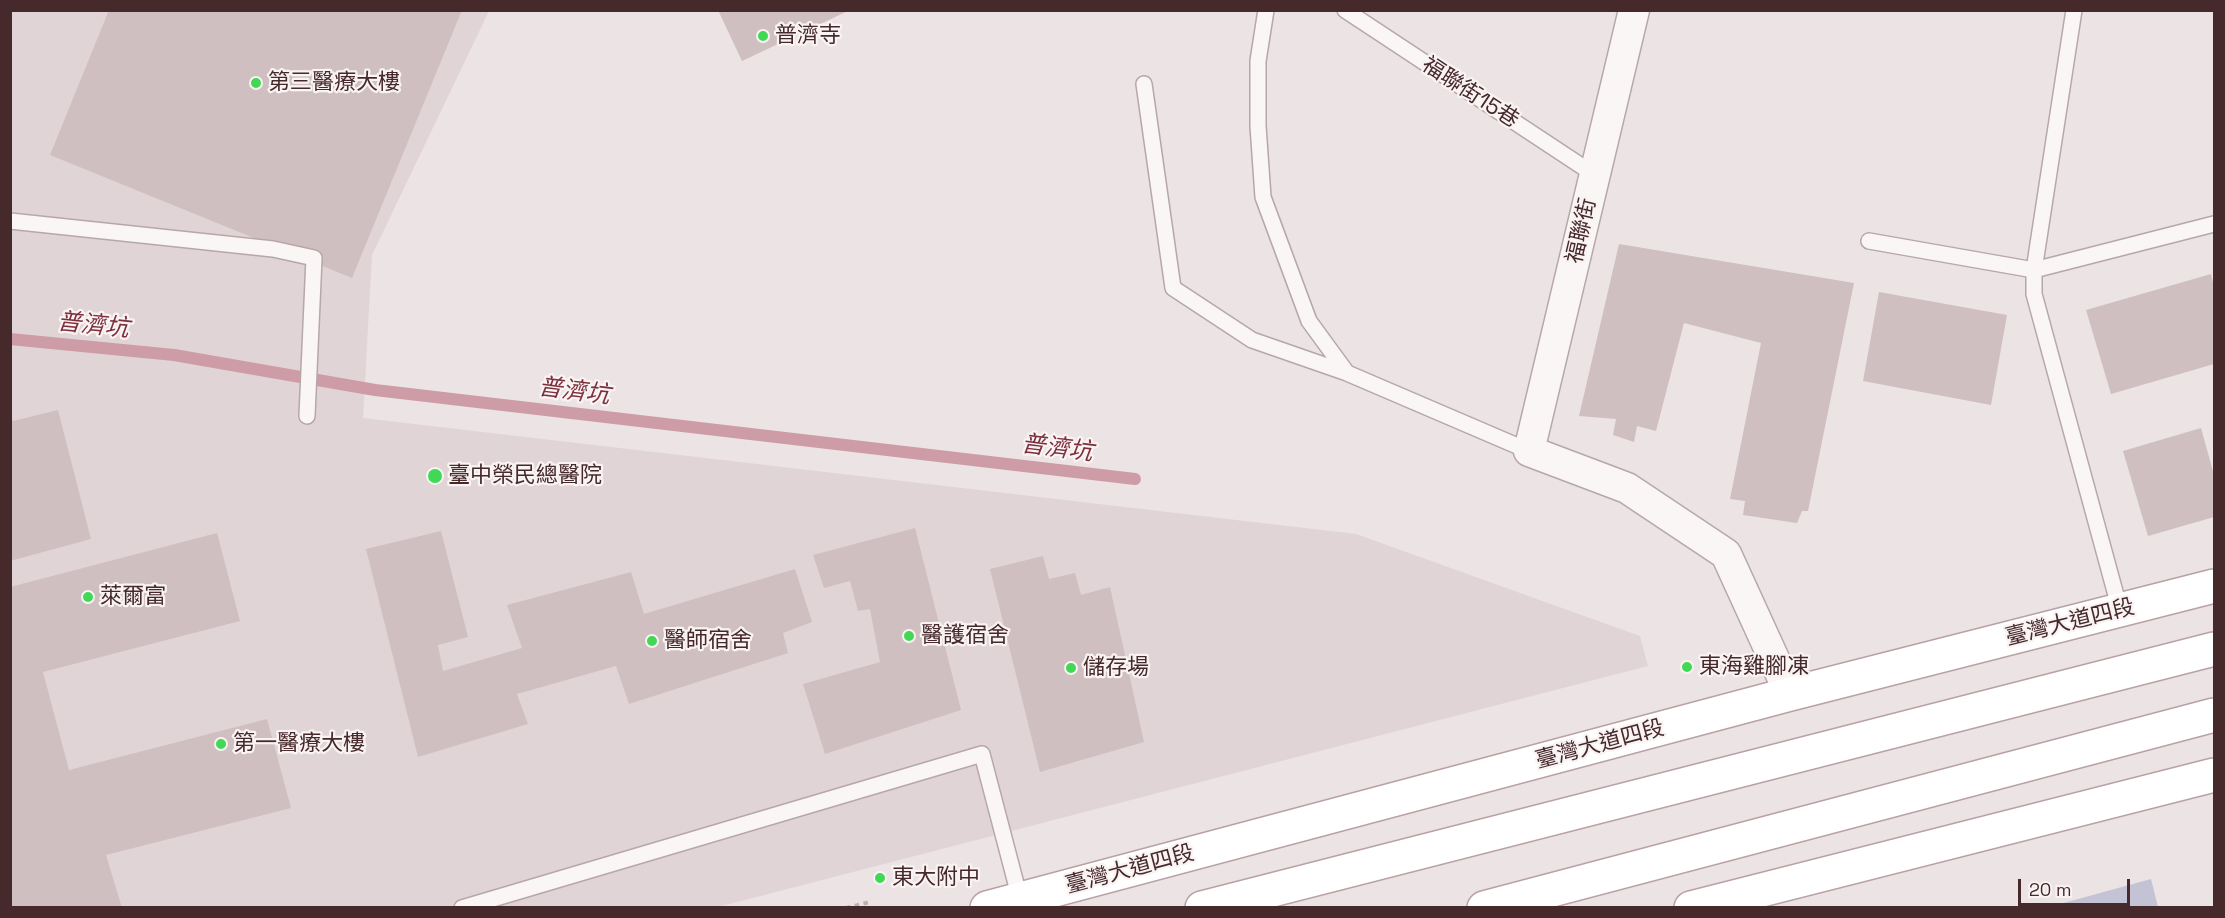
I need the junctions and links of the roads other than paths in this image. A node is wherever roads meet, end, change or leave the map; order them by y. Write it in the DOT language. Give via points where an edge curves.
graph roads {
  1 [pos="1266,10"];
  2 [pos="1345,10"];
  3 [pos="1634,10"];
  4 [pos="2074,10"];
  5 [pos="1144,84"];
  6 [pos="1595,176"];
  7 [pos="10,221"];
  8 [pos="2214,224"];
  9 [pos="1869,241"];
  10 [pos="2034,270"];
  11 [pos="1347,373"];
  12 [pos="307,416"];
  13 [pos="1529,451"];
  14 [pos="2214,586"];
  15 [pos="2120,610"];
  16 [pos="2214,649"];
  17 [pos="1790,694"];
  18 [pos="2214,715"];
  19 [pos="2214,776"];
  20 [pos="1020,899"];
  21 [pos="462,908"];
  22 [pos="987,908"];
  23 [pos="1202,908"];
  24 [pos="1484,908"];
  25 [pos="1690,908"];
  1 -- 11 [label="lane" via="1258,61 1263,197 1309,321"];
  2 -- 6 [label="lane, 福聯街15巷"];
  3 -- 6 [label="street, 福聯街"];
  4 -- 10 [label="lane"];
  5 -- 11 [label="lane" via="1173,288 1252,340"];
  6 -- 13 [label="street, 福聯街"];
  7 -- 12 [label="lane" via="273,249 314,258"];
  8 -- 10 [label="lane"];
  9 -- 10 [label="lane"];
  10 -- 15 [label="lane" via="2034,294"];
  11 -- 13 [label="lane"];
  13 -- 17 [label="street" via="1627,488 1726,554"];
  14 -- 15 [label="main road, 臺灣大道四段"];
  15 -- 17 [label="main road, 臺灣大道四段"];
  16 -- 23 [label="main road"];
  17 -- 20 [label="main road, 臺灣大道四段"];
  18 -- 24 [label="main road"];
  19 -- 25 [label="main road"];
  20 -- 21 [label="lane" via="982,754"];
  20 -- 22 [label="main road, 臺灣大道四段"];
}
